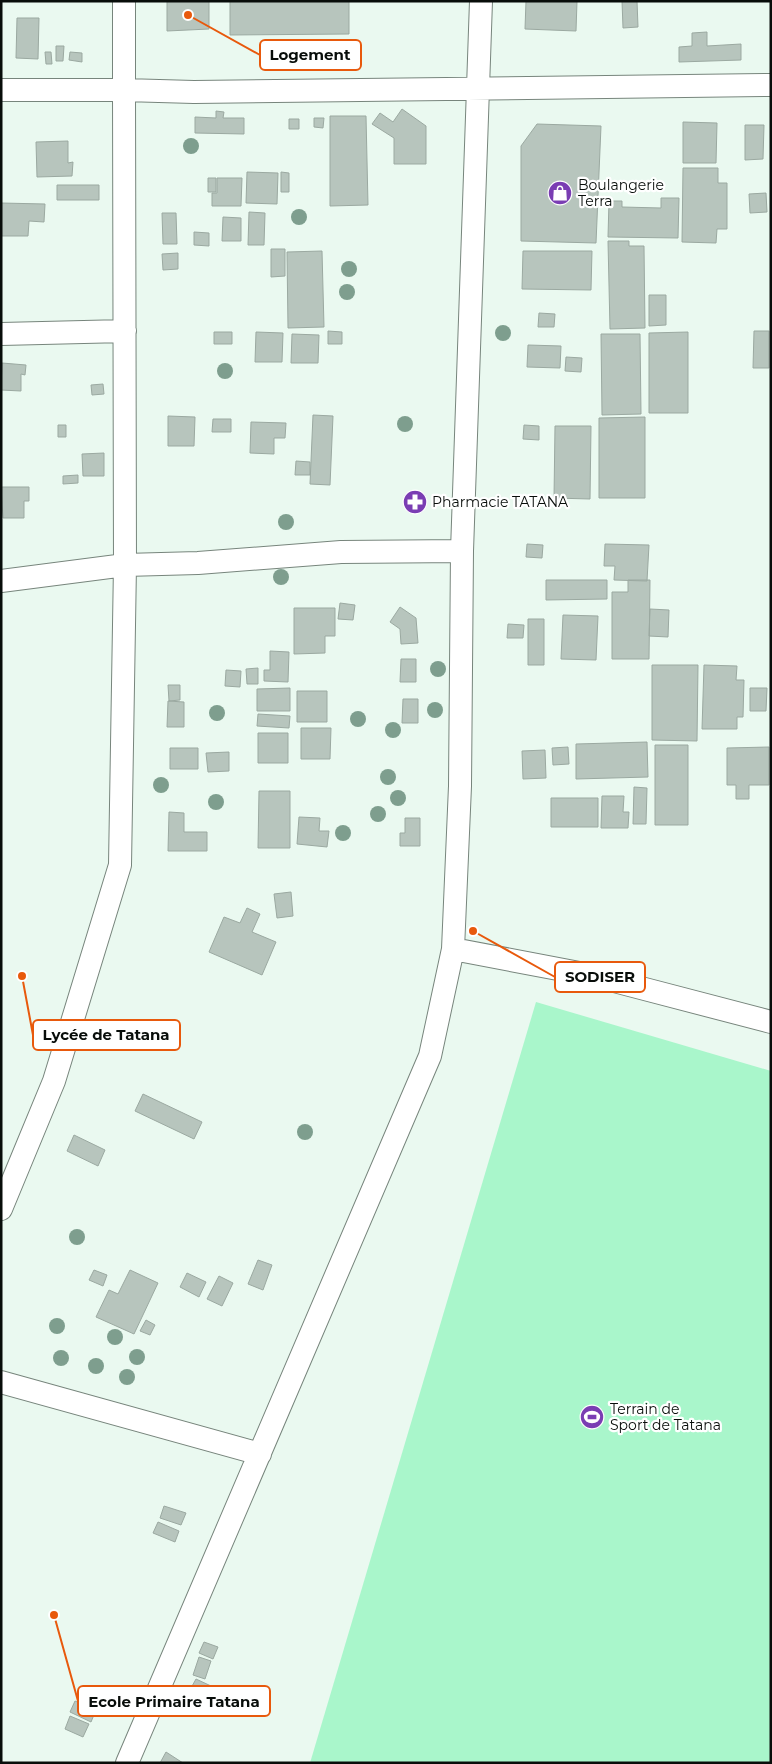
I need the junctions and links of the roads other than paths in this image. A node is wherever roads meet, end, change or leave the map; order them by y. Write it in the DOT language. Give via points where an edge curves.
graph roads {
  1 [pos="124,1"];
  2 [pos="481,1"];
  3 [pos="771,85"];
  4 [pos="478,89"];
  5 [pos="1,90"];
  6 [pos="124,90"];
  7 [pos="125,332"];
  8 [pos="1,334"];
  9 [pos="462,552"];
  10 [pos="125,565"];
  11 [pos="1,581"];
  12 [pos="453,950"];
  13 [pos="771,1022"];
  14 [pos="1,1209"];
  15 [pos="1,1382"];
  16 [pos="260,1454"];
  17 [pos="127,1763"];
  1 -- 6 [label="street"];
  2 -- 4 [label="street"];
  3 -- 4 [label="street"];
  4 -- 6 [label="street"];
  4 -- 9 [label="street"];
  5 -- 6 [label="street"];
  6 -- 7 [label="street"];
  7 -- 8 [label="street"];
  7 -- 10 [label="street"];
  9 -- 10 [label="street" via="341,552"];
  9 -- 12 [label="street" via="460,786"];
  10 -- 11 [label="street"];
  10 -- 14 [label="street" via="120,864 54,1081"];
  12 -- 13 [label="street" via="595,976"];
  12 -- 16 [label="street" via="430,1056"];
  15 -- 16 [label="street"];
  16 -- 17 [label="street"];
}
